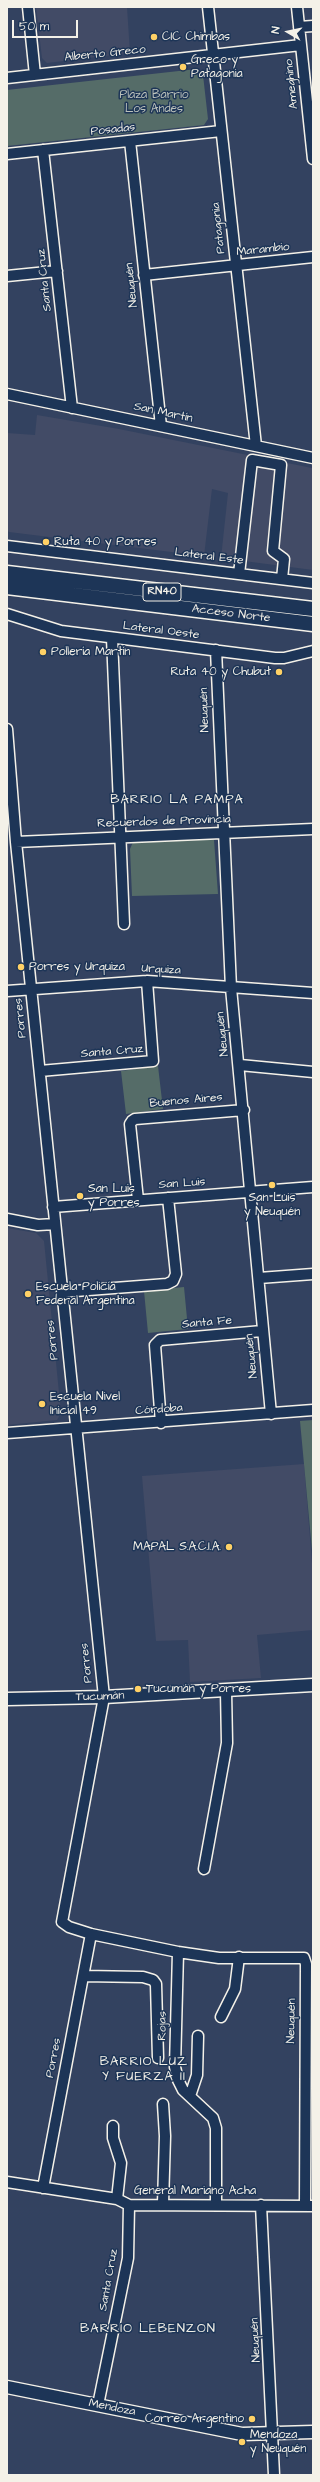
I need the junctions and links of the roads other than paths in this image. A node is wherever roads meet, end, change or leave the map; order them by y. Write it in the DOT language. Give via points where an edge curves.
graph roads {
  1 [pos="28,7"];
  2 [pos="208,7"];
  3 [pos="297,7"];
  4 [pos="313,26"];
  5 [pos="299,27"];
  6 [pos="301,46"];
  7 [pos="213,54"];
  8 [pos="35,75"];
  9 [pos="7,78"];
  10 [pos="222,131"];
  11 [pos="130,141"];
  12 [pos="43,150"];
  13 [pos="7,154"];
  14 [pos="313,159"];
  15 [pos="313,257"];
  16 [pos="236,266"];
  17 [pos="57,271"];
  18 [pos="144,275"];
  19 [pos="7,276"];
  20 [pos="7,394"];
  21 [pos="72,408"];
  22 [pos="160,426"];
  23 [pos="256,446"];
  24 [pos="313,458"];
  25 [pos="7,546"];
  26 [pos="239,574"];
  27 [pos="282,579"];
  28 [pos="9,580"];
  29 [pos="313,583"];
  30 [pos="313,609"];
  31 [pos="7,614"];
  32 [pos="313,625"];
  33 [pos="112,638"];
  34 [pos="216,650"];
  35 [pos="313,651"];
  36 [pos="7,729"];
  37 [pos="313,829"];
  38 [pos="223,833"];
  39 [pos="120,836"];
  40 [pos="16,842"];
  41 [pos="124,924"];
  42 [pos="147,981"];
  43 [pos="31,987"];
  44 [pos="231,988"];
  45 [pos="7,991"];
  46 [pos="313,993"];
  47 [pos="240,1065"];
  48 [pos="40,1071"];
  49 [pos="313,1072"];
  50 [pos="244,1110"];
  51 [pos="313,1187"];
  52 [pos="251,1192"];
  53 [pos="168,1198"];
  54 [pos="138,1200"];
  55 [pos="53,1207"];
  56 [pos="7,1219"];
  57 [pos="55,1224"];
  58 [pos="313,1274"];
  59 [pos="259,1278"];
  60 [pos="62,1292"];
  61 [pos="262,1331"];
  62 [pos="313,1410"];
  63 [pos="271,1414"];
  64 [pos="161,1423"];
  65 [pos="75,1428"];
  66 [pos="7,1433"];
  67 [pos="313,1685"];
  68 [pos="226,1691"];
  69 [pos="104,1697"];
  70 [pos="7,1699"];
  71 [pos="204,1869"];
  72 [pos="90,1934"];
  73 [pos="178,1952"];
  74 [pos="239,1958"];
  75 [pos="83,1976"];
  76 [pos="309,2003"];
  77 [pos="221,2017"];
  78 [pos="198,2036"];
  79 [pos="158,2058"];
  80 [pos="190,2096"];
  81 [pos="163,2104"];
  82 [pos="113,2126"];
  83 [pos="7,2182"];
  84 [pos="43,2188"];
  85 [pos="117,2199"];
  86 [pos="163,2204"];
  87 [pos="261,2204"];
  88 [pos="129,2205"];
  89 [pos="216,2205"];
  90 [pos="309,2206"];
  91 [pos="7,2387"];
  92 [pos="98,2405"];
  93 [pos="313,2432"];
  94 [pos="274,2434"];
  95 [pos="274,2475"];
  1 -- 8 [label="street"];
  2 -- 7 [label="street, Patagonia"];
  3 -- 5 [label="street, Ameghino"];
  4 -- 5 [label="street"];
  5 -- 6 [label="street, Ameghino"];
  6 -- 7 [label="street, Alberto Greco"];
  6 -- 14 [label="street, Ameghino"];
  7 -- 8 [label="street, Alberto Greco"];
  7 -- 10 [label="street, Patagonia"];
  8 -- 9 [label="street, Alberto Greco"];
  10 -- 11 [label="street, Posadas"];
  10 -- 16 [label="street, Patagonia"];
  11 -- 12 [label="street, Posadas"];
  11 -- 18 [label="street, Neuquén"];
  12 -- 13 [label="street, Posadas"];
  12 -- 17 [label="street, Santa Cruz"];
  15 -- 16 [label="street, Marambio"];
  16 -- 18 [label="street, Marambio"];
  16 -- 23 [label="street, Patagonia"];
  17 -- 19 [label="street"];
  17 -- 21 [label="street, Santa Cruz"];
  18 -- 22 [label="street, Neuquén"];
  20 -- 21 [label="street, San Martín"];
  21 -- 22 [label="street, San Martín"];
  22 -- 23 [label="street, San Martín"];
  23 -- 24 [label="street, San Martín"];
  25 -- 26 [label="street, Lateral Este"];
  26 -- 27 [label="street, Lateral Este"];
  26 -- 27 [label="street" via="252,460 281,465 273,551 284,559"];
  27 -- 29 [label="street, Lateral Este"];
  28 -- 30 [label="highway, Acceso Norte / RN40"];
  28 -- 32 [label="highway, Acceso Norte / RN40"];
  31 -- 33 [label="street, Lateral Oeste" via="53,630"];
  33 -- 34 [label="street, Lateral Oeste"];
  33 -- 39 [label="street"];
  34 -- 35 [label="street, Lateral Oeste" via="280,658"];
  34 -- 38 [label="street, Neuquén"];
  36 -- 40 [label="street, Porres"];
  37 -- 38 [label="street, Recuerdos de Provincia"];
  38 -- 39 [label="street, Recuerdos de Provincia"];
  38 -- 44 [label="street, Neuquén"];
  39 -- 40 [label="street, Recuerdos de Provincia"];
  39 -- 41 [label="street"];
  40 -- 43 [label="street, Porres"];
  42 -- 43 [label="street, Urquiza"];
  42 -- 44 [label="street, Urquiza"];
  42 -- 48 [label="street, Santa Cruz" via="153,1061"];
  43 -- 45 [label="street, Urquiza"];
  43 -- 48 [label="street, Porres"];
  44 -- 46 [label="street, Urquiza"];
  44 -- 47 [label="street, Neuquén"];
  47 -- 49 [label="street"];
  47 -- 50 [label="street, Neuquén"];
  48 -- 55 [label="street, Porres"];
  50 -- 52 [label="street, Neuquén"];
  50 -- 54 [label="street, Buenos Aires" via="132,1121 130,1124"];
  51 -- 52 [label="street, San Luis"];
  52 -- 53 [label="street, San Luis"];
  52 -- 59 [label="street, Neuquén"];
  53 -- 54 [label="street, San Luis"];
  53 -- 60 [label="street" via="176,1274 173,1281 167,1284"];
  54 -- 55 [label="street, San Luis"];
  55 -- 57 [label="street, Porres"];
  56 -- 57 [label="street" via="38,1225"];
  57 -- 60 [label="street, Porres"];
  58 -- 59 [label="street"];
  59 -- 61 [label="street, Neuquén"];
  60 -- 65 [label="street, Porres"];
  61 -- 63 [label="street, Neuquén"];
  61 -- 64 [label="street, Santa Fe" via="160,1340 155,1345"];
  62 -- 63 [label="street, Córdoba"];
  63 -- 64 [label="street, Córdoba"];
  64 -- 65 [label="street, Córdoba"];
  65 -- 66 [label="street, Córdoba"];
  65 -- 69 [label="street, Porres"];
  67 -- 68 [label="main road, Tucumán"];
  68 -- 69 [label="main road, Tucumán"];
  68 -- 71 [label="street" via="227,1744"];
  69 -- 70 [label="main road, Tucumán"];
  69 -- 72 [label="street, Porres" via="62,1922"];
  72 -- 73 [label="street"];
  72 -- 75 [label="street, Porres"];
  73 -- 74 [label="street"];
  73 -- 80 [label="street, Rojas" via="176,2067 178,2080"];
  74 -- 76 [label="street, Neuquén" via="304,1958"];
  74 -- 77 [label="street" via="235,1989"];
  75 -- 79 [label="street" via="152,1980 156,1984"];
  75 -- 84 [label="street, Porres"];
  76 -- 90 [label="street, Neuquén"];
  78 -- 80 [label="street" via="197,2075"];
  80 -- 89 [label="street, Rojas" via="213,2118 216,2128"];
  81 -- 86 [label="street"];
  82 -- 85 [label="street" via="113,2138 121,2163"];
  83 -- 84 [label="street, General Mariano Acha"];
  84 -- 85 [label="street, General Mariano Acha"];
  85 -- 88 [label="street, General Mariano Acha"];
  86 -- 88 [label="street, General Mariano Acha"];
  86 -- 89 [label="street, General Mariano Acha"];
  87 -- 89 [label="street, General Mariano Acha"];
  87 -- 90 [label="street, General Mariano Acha"];
  87 -- 94 [label="street, Neuquén"];
  88 -- 92 [label="street, Santa Cruz" via="128,2258"];
  91 -- 92 [label="main road, Mendoza"];
  92 -- 94 [label="main road, Mendoza" via="242,2434"];
  93 -- 94 [label="main road, Mendoza"];
  94 -- 95 [label="street, Neuquén"];
}
